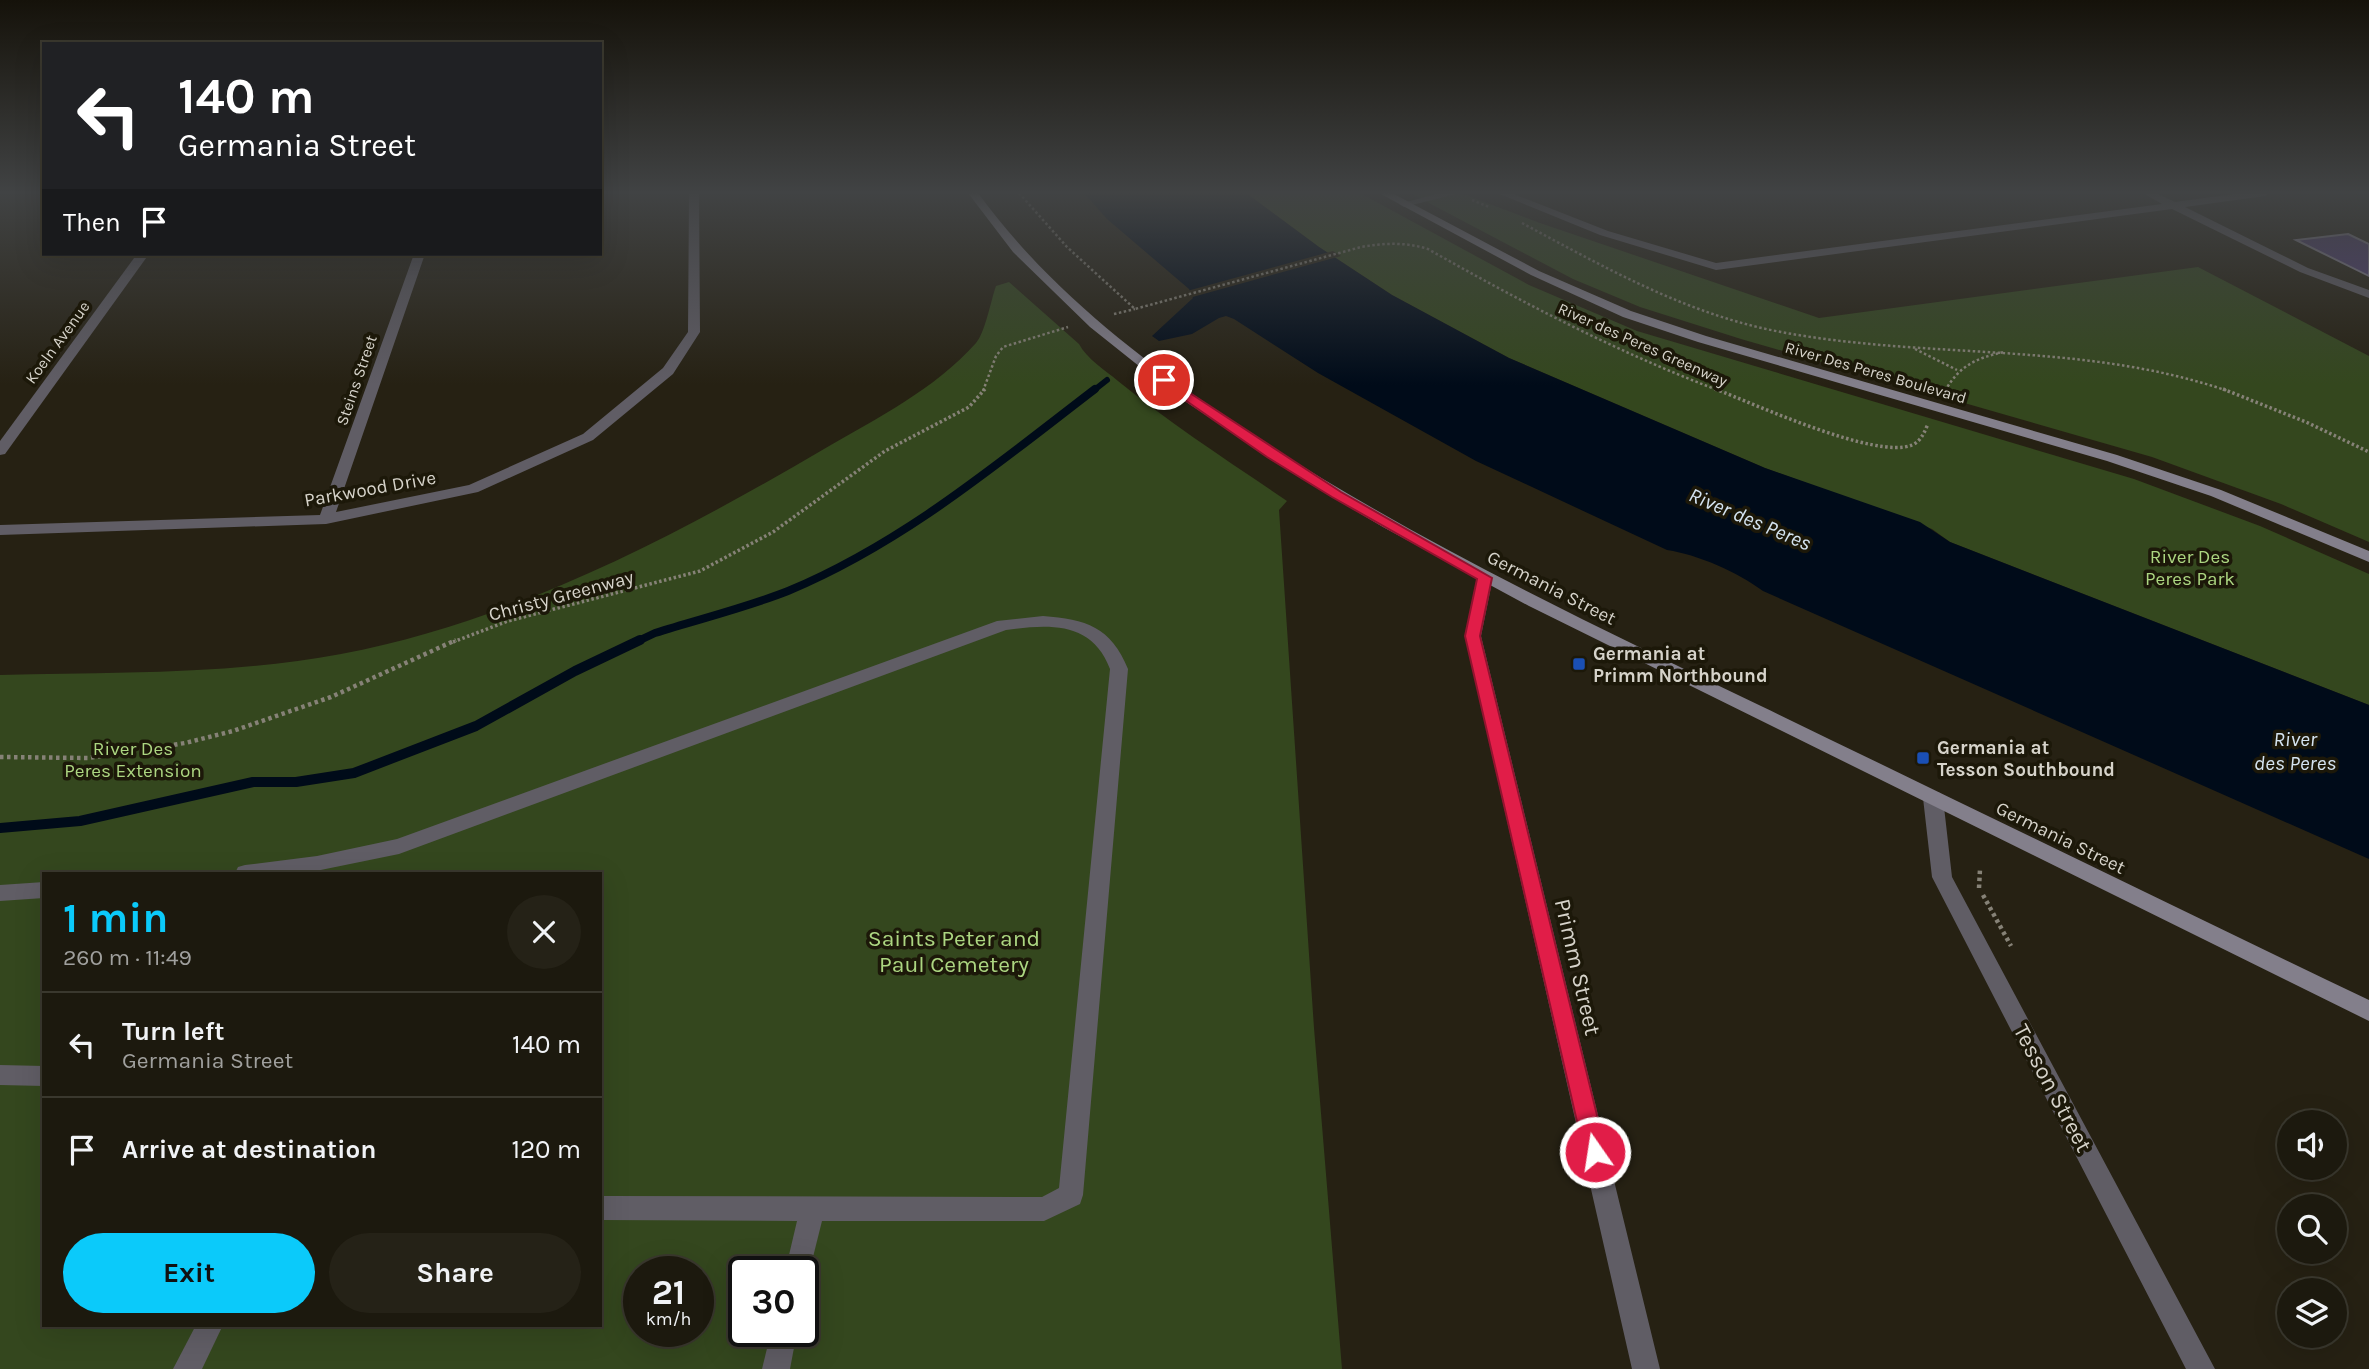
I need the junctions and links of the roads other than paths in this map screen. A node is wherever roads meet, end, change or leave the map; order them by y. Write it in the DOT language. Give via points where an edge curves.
graph roads {
  1 [pos="141,257"];
  2 [pos="418,257"];
  3 [pos="694,257"];
  4 [pos="1025,257"];
  5 [pos="1506,257"];
  6 [pos="1683,257"];
  7 [pos="1790,257"];
  8 [pos="2277,257"];
  9 [pos="2369,294"];
  10 [pos="0,451"];
  11 [pos="326,519"];
  12 [pos="0,530"];
  13 [pos="2369,557"];
  14 [pos="1485,578"];
  15 [pos="1933,798"];
  16 [pos="253,872"];
  17 [pos="42,890"];
  18 [pos="0,893"];
  19 [pos="2369,1011"];
  20 [pos="0,1075"];
  21 [pos="42,1076"];
  22 [pos="602,1208"];
  23 [pos="812,1209"];
  24 [pos="802,1256"];
  25 [pos="209,1327"];
  26 [pos="781,1347"];
  27 [pos="187,1369"];
  28 [pos="776,1369"];
  29 [pos="1646,1369"];
  30 [pos="2201,1369"];
  1 -- 10 [label="street, Koeln Avenue"];
  2 -- 11 [label="street, Steins Street"];
  3 -- 11 [label="street, Parkwood Drive" via="694,332 668,371 589,437 473,489"];
  4 -- 14 [label="main road, Germania Street" via="1090,321 1145,366 1272,454"];
  5 -- 13 [label="main road, River Des Peres Boulevard" via="1639,318 2112,458 2261,511"];
  6 -- 7 [label="street" via="1716,267"];
  8 -- 9 [label="street"];
  11 -- 12 [label="street, Parkwood Drive"];
  14 -- 15 [label="main road, Germania Street"];
  14 -- 29 [label="street, Primm Street" via="1473,636"];
  15 -- 19 [label="main road, Germania Street"];
  15 -- 30 [label="street, Tesson Street" via="1942,877"];
  16 -- 23 [label="street" via="399,846 1003,625 1032,621 1088,631 1108,645 1119,669 1070,1195 1044,1209"];
  17 -- 18 [label="street"];
  20 -- 21 [label="street"];
  22 -- 23 [label="street"];
  23 -- 24 [label="street"];
  25 -- 27 [label="street"];
  26 -- 28 [label="street"];
}
